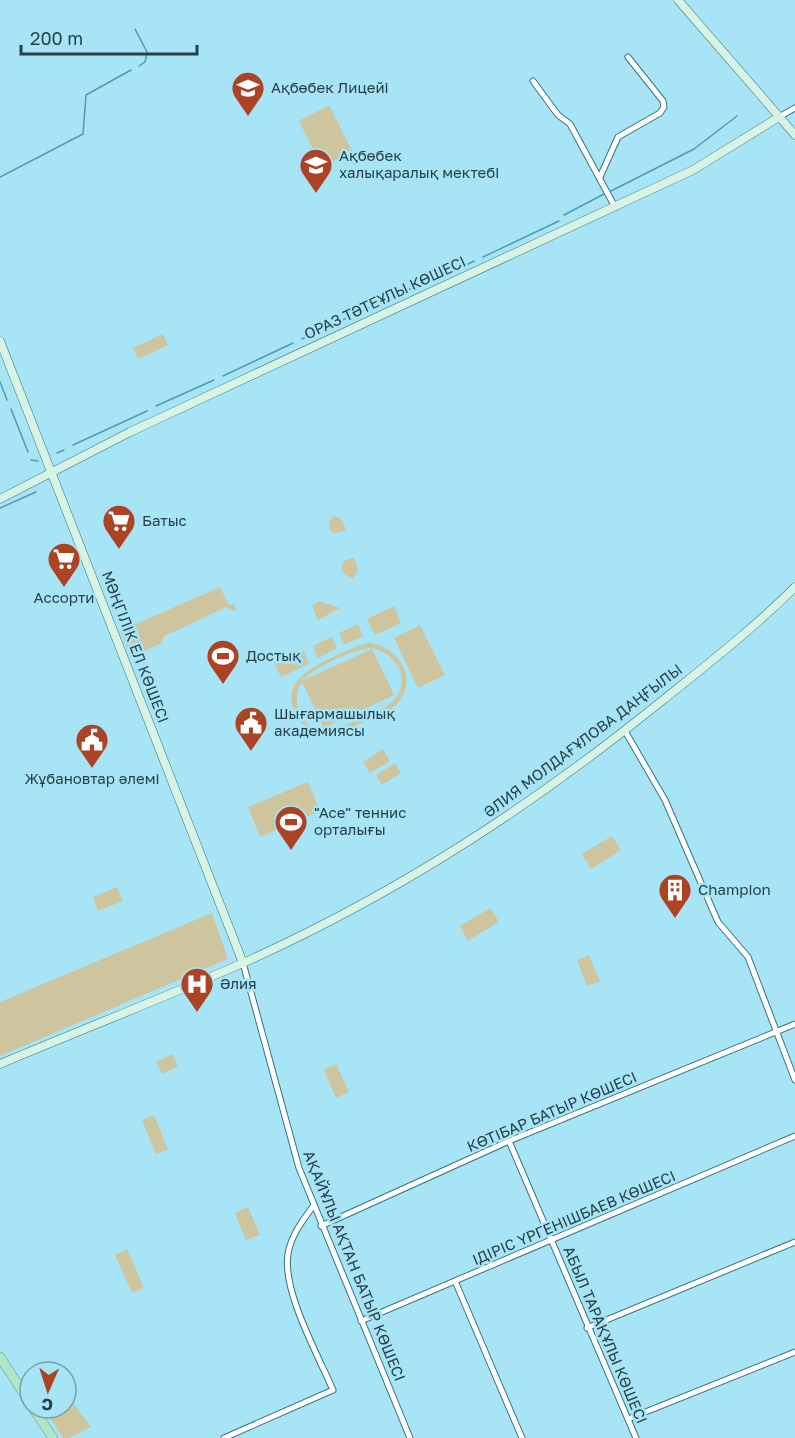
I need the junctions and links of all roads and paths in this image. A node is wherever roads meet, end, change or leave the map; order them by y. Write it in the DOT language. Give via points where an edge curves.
graph roads {
  1 [pos="678,0"];
  2 [pos="628,57"];
  3 [pos="533,81"];
  4 [pos="795,108"];
  5 [pos="779,117"];
  6 [pos="795,135"];
  7 [pos="600,177"];
  8 [pos="615,207"];
  9 [pos="0,341"];
  10 [pos="52,471"];
  11 [pos="0,499"];
  12 [pos="795,587"];
  13 [pos="625,731"];
  14 [pos="243,963"];
  15 [pos="795,1024"];
  16 [pos="776,1032"];
  17 [pos="0,1064"];
  18 [pos="795,1080"];
  19 [pos="795,1136"];
  20 [pos="509,1141"];
  21 [pos="314,1205"];
  22 [pos="321,1226"];
  23 [pos="552,1241"];
  24 [pos="795,1242"];
  25 [pos="455,1281"];
  26 [pos="361,1321"];
  27 [pos="587,1328"];
  28 [pos="795,1352"];
  29 [pos="0,1357"];
  30 [pos="18,1385"];
  31 [pos="628,1419"];
  32 [pos="41,1420"];
  33 [pos="53,1438"];
  34 [pos="224,1438"];
  35 [pos="410,1438"];
  36 [pos="522,1438"];
  37 [pos="636,1438"];
  1 -- 5 [label="street"];
  2 -- 7 [label="street" via="664,107 618,137"];
  3 -- 7 [label="street" via="558,115 570,124"];
  4 -- 5 [label="street"];
  5 -- 6 [label="street"];
  5 -- 8 [label="street, ОРАЗ ТӘТЕҰЛЫ КӨШЕСІ" via="693,170"];
  7 -- 8 [label="street"];
  8 -- 10 [label="street, ОРАЗ ТӘТЕҰЛЫ КӨШЕСІ"];
  9 -- 10 [label="street, МӘҢГІЛІК ЕЛ КӨШЕСІ"];
  10 -- 11 [label="street, ОРАЗ ТӘТЕҰЛЫ КӨШЕСІ"];
  10 -- 14 [label="street, МӘҢГІЛІК ЕЛ КӨШЕСІ"];
  12 -- 13 [label="street, ӘЛИЯ МОЛДАҒҰЛОВА ДАҢҒЫЛЫ" via="762,620"];
  13 -- 14 [label="street, ӘЛИЯ МОЛДАҒҰЛОВА ДАҢҒЫЛЫ" via="461,848 383,893"];
  13 -- 16 [label="street" via="665,800 718,922 748,957"];
  14 -- 17 [label="street, ӘЛИЯ МОЛДАҒҰЛОВА ДАҢҒЫЛЫ"];
  14 -- 21 [label="street, АҚАЙҰЛЫ АҚТАН БАТЫР КӨШЕСІ" via="295,1154"];
  15 -- 16 [label="street, КӨТІБАР БАТЫР КӨШЕСІ"];
  16 -- 18 [label="street"];
  16 -- 20 [label="street, КӨТІБАР БАТЫР КӨШЕСІ"];
  19 -- 23 [label="street, ІДІРІС ҮРГЕНІШБАЕВ КӨШЕСІ"];
  20 -- 22 [label="street, КӨТІБАР БАТЫР КӨШЕСІ"];
  20 -- 23 [label="street, АБЫЛ ТАРАҚҰЛЫ КӨШЕСІ"];
  21 -- 22 [label="street, АҚАЙҰЛЫ АҚТАН БАТЫР КӨШЕСІ"];
  21 -- 34 [label="street" via="293,1236 287,1272 292,1294 333,1390"];
  22 -- 26 [label="street, АҚАЙҰЛЫ АҚТАН БАТЫР КӨШЕСІ"];
  23 -- 25 [label="street, ІДІРІС ҮРГЕНІШБАЕВ КӨШЕСІ"];
  23 -- 27 [label="street, АБЫЛ ТАРАҚҰЛЫ КӨШЕСІ"];
  24 -- 27 [label="street"];
  25 -- 26 [label="street, ІДІРІС ҮРГЕНІШБАЕВ КӨШЕСІ"];
  25 -- 36 [label="street"];
  26 -- 35 [label="street, АҚАЙҰЛЫ АҚТАН БАТЫР КӨШЕСІ"];
  27 -- 31 [label="street, АБЫЛ ТАРАҚҰЛЫ КӨШЕСІ"];
  28 -- 31 [label="street"];
  29 -- 30 [label="main road"];
  31 -- 37 [label="street, АБЫЛ ТАРАҚҰЛЫ КӨШЕСІ"];
  32 -- 33 [label="main road"];
}
